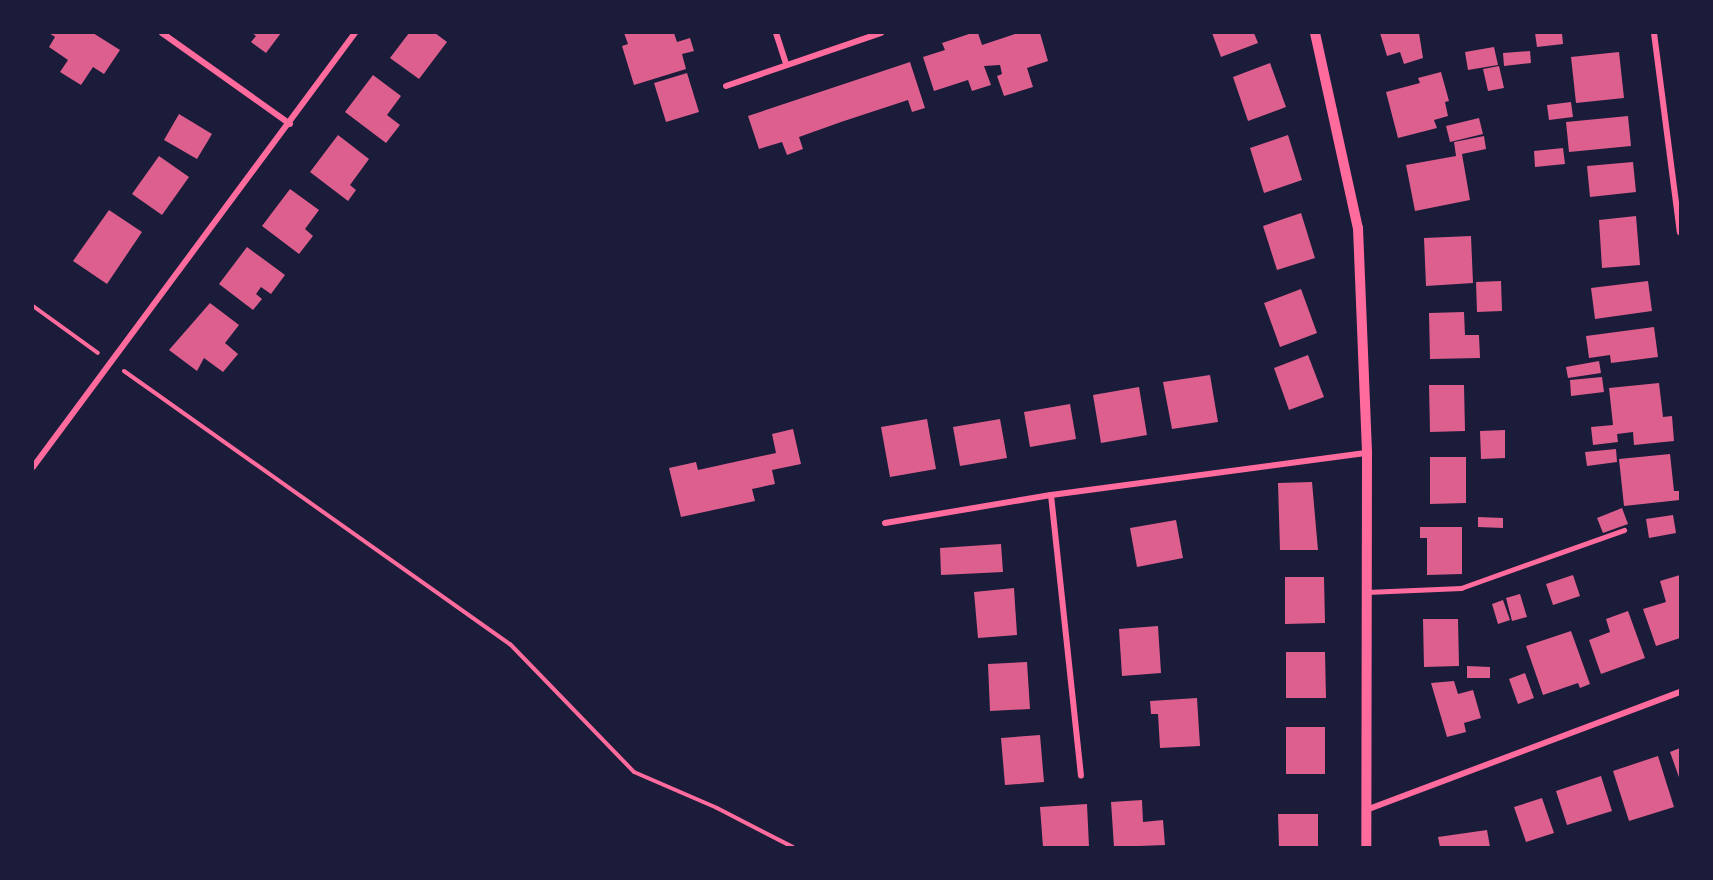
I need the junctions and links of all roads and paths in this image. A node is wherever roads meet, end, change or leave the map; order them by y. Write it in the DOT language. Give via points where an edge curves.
graph roads {
  1 [pos="162,33"];
  2 [pos="355,33"];
  3 [pos="776,33"];
  4 [pos="881,33"];
  5 [pos="1315,33"];
  6 [pos="1654,33"];
  7 [pos="786,63"];
  8 [pos="726,86"];
  9 [pos="290,124"];
  10 [pos="1680,232"];
  11 [pos="33,306"];
  12 [pos="112,363"];
  13 [pos="1367,453"];
  14 [pos="33,467"];
  15 [pos="1051,495"];
  16 [pos="885,523"];
  17 [pos="1624,530"];
  18 [pos="1367,592"];
  19 [pos="1680,692"];
  20 [pos="1081,775"];
  21 [pos="1366,810"];
  22 [pos="792,847"];
  23 [pos="1366,847"];
  1 -- 9 [label="street"];
  2 -- 9 [label="street"];
  3 -- 7 [label="street"];
  4 -- 7 [label="street"];
  5 -- 13 [label="street" via="1358,228"];
  6 -- 10 [label="street"];
  7 -- 8 [label="street"];
  9 -- 12 [label="street"];
  11 -- 12 [label="path"];
  12 -- 14 [label="street"];
  12 -- 22 [label="path" via="510,644 634,772 717,808"];
  13 -- 15 [label="street"];
  13 -- 18 [label="street"];
  15 -- 16 [label="street"];
  15 -- 20 [label="street"];
  17 -- 18 [label="lane" via="1461,588"];
  18 -- 21 [label="street"];
  19 -- 21 [label="street"];
  21 -- 23 [label="street"];
}
